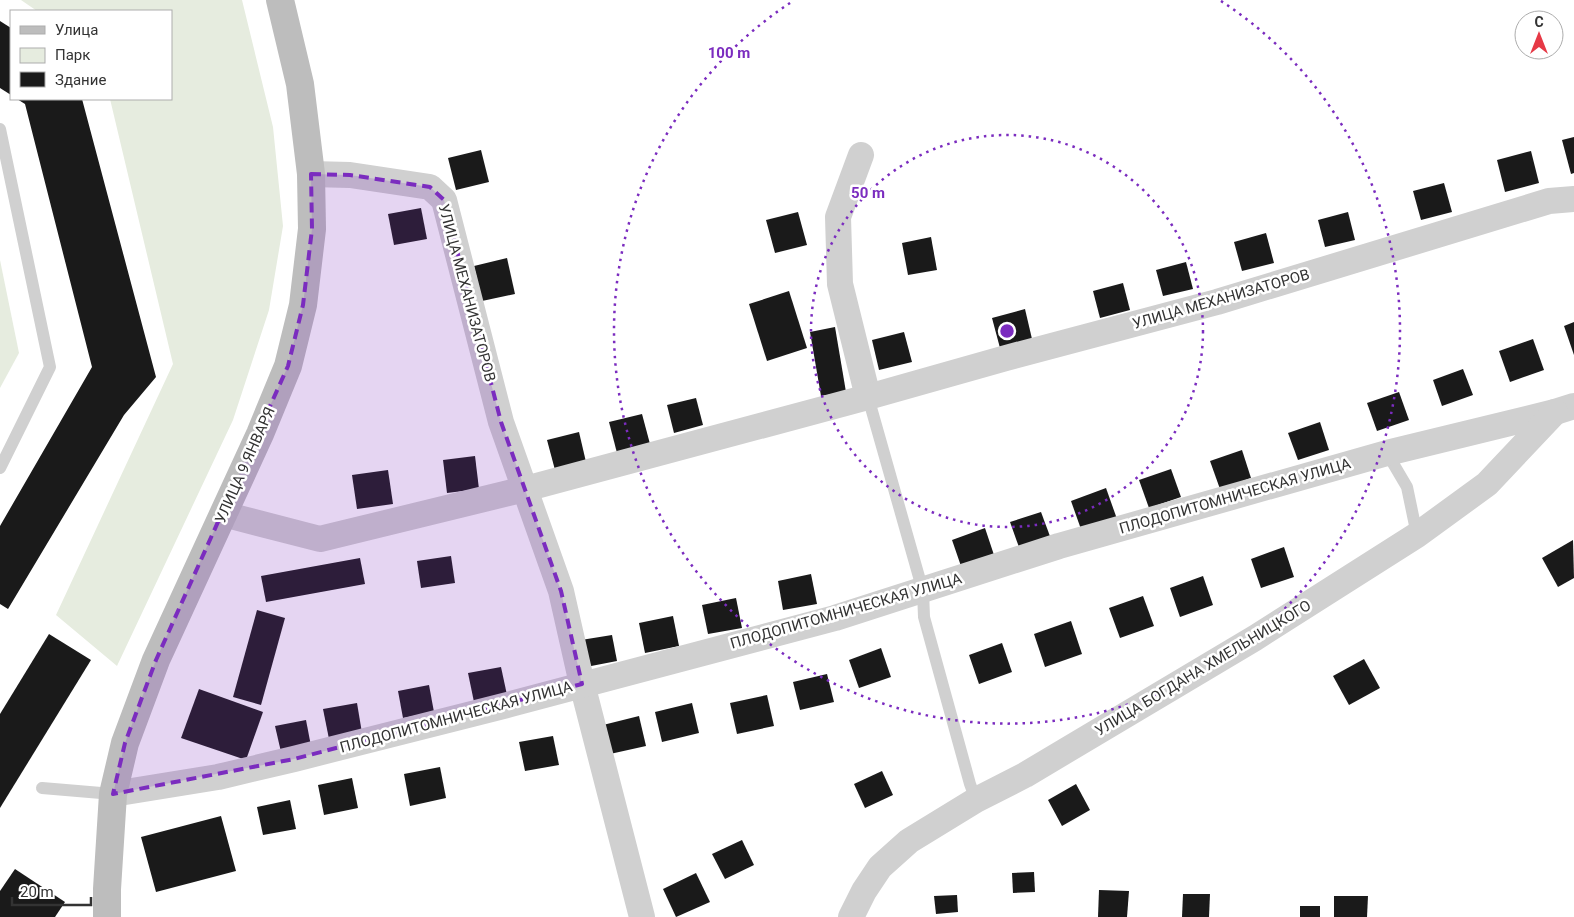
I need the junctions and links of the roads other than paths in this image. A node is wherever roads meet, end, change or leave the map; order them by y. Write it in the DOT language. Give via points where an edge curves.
graph roads {
  1 [pos="280,0"];
  2 [pos="0,128"];
  3 [pos="861,155"];
  4 [pos="311,174"];
  5 [pos="1574,199"];
  6 [pos="868,397"];
  7 [pos="1565,409"];
  8 [pos="1387,453"];
  9 [pos="0,468"];
  10 [pos="525,489"];
  11 [pos="223,514"];
  12 [pos="1417,535"];
  13 [pos="923,591"];
  14 [pos="582,684"];
  15 [pos="42,788"];
  16 [pos="113,794"];
  17 [pos="976,800"];
  18 [pos="107,917"];
  19 [pos="642,917"];
  20 [pos="851,917"];
  1 -- 4 [label="main road, УЛИЦА 9 ЯНВАРЯ" via="300,84"];
  2 -- 9 [label="lane" via="50,366"];
  3 -- 6 [label="street" via="838,217 840,284"];
  4 -- 10 [label="street, УЛИЦА МЕХАНИЗАТОРОВ" via="350,175 430,187 444,200 501,422"];
  4 -- 11 [label="main road, УЛИЦА 9 ЯНВАРЯ" via="312,228 303,304 288,366"];
  5 -- 6 [label="street, УЛИЦА МЕХАНИЗАТОРОВ" via="1550,201 1217,302"];
  6 -- 10 [label="street, УЛИЦА МЕХАНИЗАТОРОВ"];
  6 -- 13 [label="lane"];
  7 -- 8 [label="street, ПЛОДОПИТОМНИЧЕСКАЯ УЛИЦА"];
  7 -- 12 [label="street, УЛИЦА БОГДАНА ХМЕЛЬНИЦКОГО" via="1487,484"];
  8 -- 12 [label="lane" via="1407,487"];
  8 -- 13 [label="street, ПЛОДОПИТОМНИЧЕСКАЯ УЛИЦА" via="1059,546"];
  10 -- 11 [label="street, УЛИЦА МЕХАНИЗАТОРОВ" via="320,540"];
  10 -- 14 [label="street" via="561,591"];
  11 -- 16 [label="main road, УЛИЦА 9 ЯНВАРЯ" via="156,660 125,743"];
  12 -- 17 [label="street, УЛИЦА БОГДАНА ХМЕЛЬНИЦКОГО" via="1254,638 1025,775"];
  13 -- 14 [label="street, ПЛОДОПИТОМНИЧЕСКАЯ УЛИЦА" via="835,618"];
  13 -- 17 [label="lane" via="924,617"];
  14 -- 16 [label="street, ПЛОДОПИТОМНИЧЕСКАЯ УЛИЦА" via="218,777"];
  14 -- 19 [label="street"];
  15 -- 16 [label="lane"];
  16 -- 18 [label="main road, УЛИЦА 9 ЯНВАРЯ"];
  17 -- 20 [label="street, УЛИЦА БОГДАНА ХМЕЛЬНИЦКОГО" via="909,841 880,867"];
}
